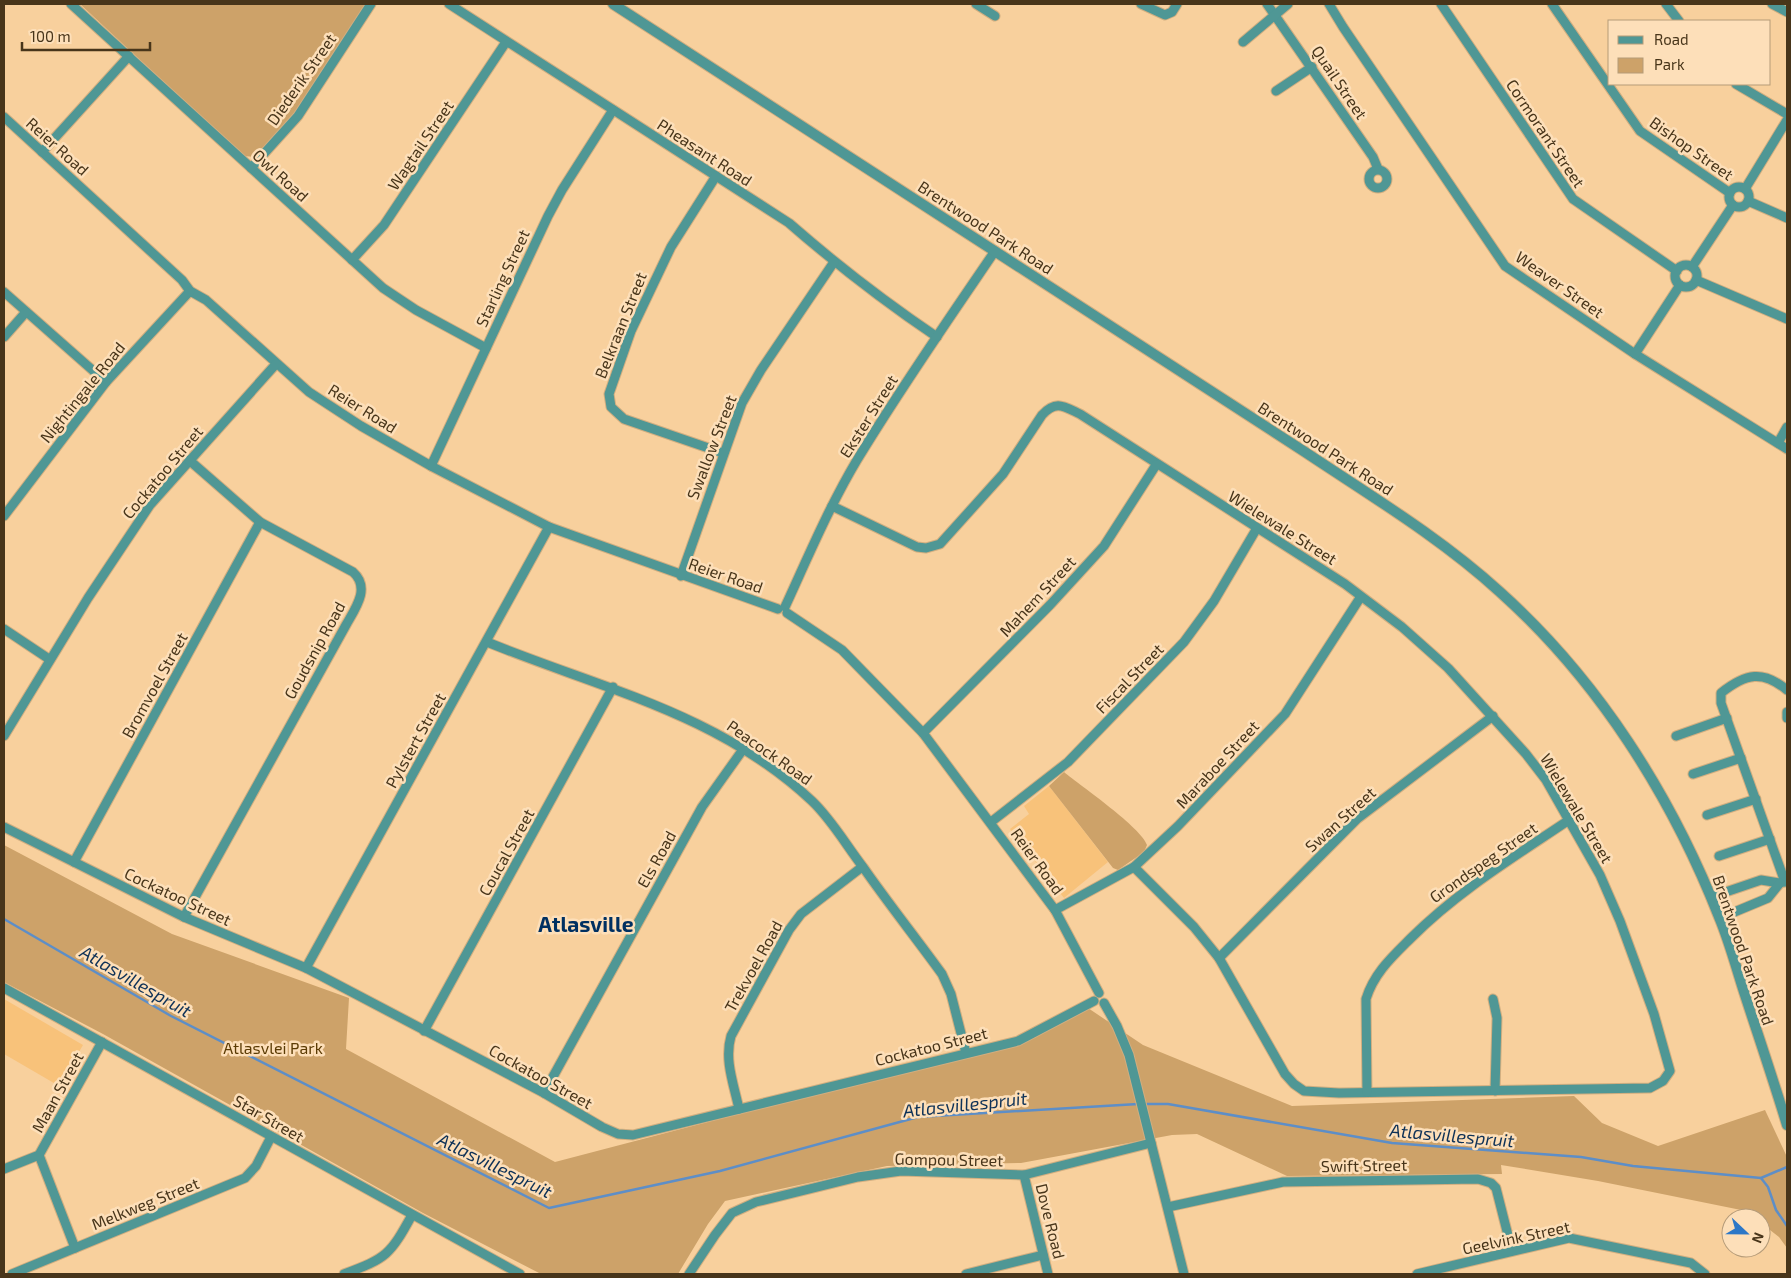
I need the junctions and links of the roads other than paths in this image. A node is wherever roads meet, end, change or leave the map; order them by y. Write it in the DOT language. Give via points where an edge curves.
graph roads {
  1 [pos="70,4"];
  2 [pos="371,4"];
  3 [pos="449,4"];
  4 [pos="613,4"];
  5 [pos="976,4"];
  6 [pos="1142,4"];
  7 [pos="1177,4"];
  8 [pos="1267,4"];
  9 [pos="1288,4"];
  10 [pos="1330,4"];
  11 [pos="1441,4"];
  12 [pos="1552,4"];
  13 [pos="1666,4"];
  14 [pos="1772,4"];
  15 [pos="1787,12"];
  16 [pos="1275,13"];
  17 [pos="994,16"];
  18 [pos="1678,20"];
  19 [pos="506,42"];
  20 [pos="1243,42"];
  21 [pos="129,56"];
  22 [pos="1312,67"];
  23 [pos="1608,85"];
  24 [pos="1608,85"];
  25 [pos="1738,85"];
  26 [pos="1276,91"];
  27 [pos="612,110"];
  28 [pos="1787,114"];
  29 [pos="4,117"];
  30 [pos="1787,120"];
  31 [pos="42,152"];
  32 [pos="251,168"];
  33 [pos="1378,170"];
  34 [pos="716,176"];
  35 [pos="1745,189"];
  36 [pos="1730,193"];
  37 [pos="1748,201"];
  38 [pos="1733,205"];
  39 [pos="1787,218"];
  40 [pos="995,252"];
  41 [pos="352,260"];
  42 [pos="834,262"];
  43 [pos="1692,267"];
  44 [pos="1677,271"];
  45 [pos="1696,280"];
  46 [pos="1680,285"];
  47 [pos="190,291"];
  48 [pos="4,292"];
  49 [pos="26,312"];
  50 [pos="1787,319"];
  51 [pos="937,337"];
  52 [pos="4,338"];
  53 [pos="486,348"];
  54 [pos="1635,354"];
  55 [pos="276,364"];
  56 [pos="106,382"];
  57 [pos="1787,427"];
  58 [pos="1778,443"];
  59 [pos="1787,449"];
  60 [pos="723,453"];
  61 [pos="189,460"];
  62 [pos="1156,464"];
  63 [pos="431,466"];
  64 [pos="832,506"];
  65 [pos="4,516"];
  66 [pos="260,522"];
  67 [pos="549,527"];
  68 [pos="1257,528"];
  69 [pos="681,576"];
  70 [pos="1360,598"];
  71 [pos="783,610"];
  72 [pos="4,629"];
  73 [pos="487,642"];
  74 [pos="49,659"];
  75 [pos="613,687"];
  76 [pos="1787,690"];
  77 [pos="1787,712"];
  78 [pos="1492,716"];
  79 [pos="1727,718"];
  80 [pos="1787,718"];
  81 [pos="923,733"];
  82 [pos="4,736"];
  83 [pos="1676,736"];
  84 [pos="744,748"];
  85 [pos="1741,758"];
  86 [pos="1693,774"];
  87 [pos="1756,799"];
  88 [pos="1707,815"];
  89 [pos="1569,820"];
  90 [pos="991,822"];
  91 [pos="4,826"];
  92 [pos="1770,839"];
  93 [pos="1719,856"];
  94 [pos="74,862"];
  95 [pos="862,867"];
  96 [pos="1134,867"];
  97 [pos="1784,882"];
  98 [pos="1711,897"];
  99 [pos="1055,910"];
  100 [pos="184,917"];
  101 [pos="1720,918"];
  102 [pos="1219,958"];
  103 [pos="306,968"];
  104 [pos="4,988"];
  105 [pos="1099,999"];
  106 [pos="1493,999"];
  107 [pos="424,1031"];
  108 [pos="102,1042"];
  109 [pos="966,1053"];
  110 [pos="1495,1091"];
  111 [pos="1367,1092"];
  112 [pos="544,1093"];
  113 [pos="740,1109"];
  114 [pos="1787,1125"];
  115 [pos="271,1137"];
  116 [pos="1151,1143"];
  117 [pos="39,1155"];
  118 [pos="4,1168"];
  119 [pos="1024,1175"];
  120 [pos="1168,1207"];
  121 [pos="412,1215"];
  122 [pos="75,1248"];
  123 [pos="1512,1251"];
  124 [pos="1043,1254"];
  125 [pos="12,1274"];
  126 [pos="344,1274"];
  127 [pos="520,1274"];
  128 [pos="689,1274"];
  129 [pos="966,1274"];
  130 [pos="1048,1274"];
  131 [pos="1184,1274"];
  132 [pos="1417,1274"];
  133 [pos="1705,1274"];
  1 -- 21 [label="street, Owl Road"];
  2 -- 32 [label="street, Diederik Street" via="298,116"];
  3 -- 19 [label="street, Pheasant Road"];
  4 -- 40 [label="street, Brentwood Park Road"];
  5 -- 17 [label="street"];
  6 -- 7 [label="street" via="1165,15 1172,12"];
  8 -- 16 [label="street, Quail Street"];
  9 -- 16 [label="street"];
  10 -- 54 [label="street, Weaver Street" via="1342,27 1505,266"];
  11 -- 44 [label="street, Cormorant Street" via="1573,199"];
  12 -- 23 [label="street, Bishop Street"];
  13 -- 18 [label="street"];
  14 -- 15 [label="street"];
  16 -- 20 [label="street"];
  16 -- 22 [label="street, Quail Street"];
  19 -- 27 [label="street, Pheasant Road"];
  19 -- 41 [label="street, Wagtail Street" via="384,225"];
  21 -- 31 [label="street"];
  21 -- 32 [label="street, Owl Road"];
  22 -- 26 [label="street"];
  22 -- 33 [label="street, Quail Street" via="1375,160"];
  24 -- 36 [label="street, Bishop Street" via="1640,131"];
  25 -- 28 [label="street"];
  27 -- 34 [label="street, Pheasant Road"];
  27 -- 53 [label="street, Starling Street" via="562,190"];
  29 -- 31 [label="street, Reier Road"];
  30 -- 35 [label="street"];
  31 -- 47 [label="street, Reier Road" via="182,280"];
  32 -- 41 [label="street, Owl Road"];
  34 -- 42 [label="street, Pheasant Road" via="788,223"];
  34 -- 60 [label="street, Belkraan Street" via="655,278 631,331 610,388 609,401 619,416"];
  35 -- 36 [label="street" via="1737,187"];
  35 -- 37 [label="street"];
  36 -- 38 [label="street"];
  37 -- 38 [label="street" via="1741,207"];
  37 -- 39 [label="street"];
  38 -- 43 [label="street"];
  40 -- 51 [label="street, Ekster Street"];
  40 -- 98 [label="street, Brentwood Park Road" via="1406,519 1500,592 1554,646 1613,720 1673,818"];
  41 -- 53 [label="street, Owl Road" via="383,288 416,310"];
  42 -- 51 [label="street, Pheasant Road"];
  42 -- 60 [label="street, Swallow Street" via="742,402"];
  43 -- 44 [label="street" via="1684,266"];
  43 -- 45 [label="street"];
  44 -- 46 [label="street"];
  45 -- 46 [label="street" via="1689,286"];
  45 -- 50 [label="street"];
  46 -- 54 [label="street"];
  47 -- 55 [label="street, Reier Road" via="206,300"];
  47 -- 56 [label="street, Nightingale Road"];
  48 -- 49 [label="street"];
  49 -- 52 [label="street"];
  49 -- 56 [label="street"];
  51 -- 64 [label="street, Ekster Street" via="857,460"];
  53 -- 63 [label="street, Starling Street"];
  54 -- 58 [label="street, Weaver Street"];
  55 -- 61 [label="street, Cockatoo Street"];
  55 -- 63 [label="street, Reier Road" via="345,416"];
  56 -- 65 [label="street, Nightingale Road"];
  57 -- 58 [label="street"];
  58 -- 59 [label="street, Weaver Street"];
  60 -- 69 [label="street, Swallow Street"];
  61 -- 66 [label="street, Goudsnip Road"];
  61 -- 74 [label="street, Cockatoo Street" via="150,505"];
  62 -- 64 [label="street, Wielewale Street" via="1080,414 1062,405 1050,406 1003,474 940,544 917,547"];
  62 -- 68 [label="street, Wielewale Street"];
  62 -- 81 [label="street, Mahem Street" via="1104,546 1037,619"];
  63 -- 67 [label="street, Reier Road"];
  64 -- 71 [label="street, Ekster Street"];
  66 -- 94 [label="street, Bromvoel Street"];
  66 -- 100 [label="street, Goudsnip Road" via="347,568 358,576 362,591 359,602"];
  67 -- 69 [label="street, Reier Road"];
  67 -- 73 [label="street, Pylstert Street"];
  68 -- 70 [label="street, Wielewale Street" via="1345,584"];
  68 -- 90 [label="street, Fiscal Street" via="1214,601 1184,642 1068,762"];
  69 -- 71 [label="street, Reier Road"];
  70 -- 78 [label="street, Wielewale Street" via="1402,627 1448,668"];
  70 -- 96 [label="street, Maraboe Street" via="1285,714 1178,826"];
  71 -- 81 [label="street, Reier Road" via="842,650"];
  72 -- 74 [label="street"];
  73 -- 75 [label="street, Peacock Road"];
  73 -- 103 [label="street, Pylstert Street"];
  74 -- 82 [label="street, Cockatoo Street"];
  75 -- 84 [label="street, Peacock Road" via="708,728"];
  75 -- 107 [label="street, Coucal Street"];
  76 -- 79 [label="street" via="1759,675 1731,685 1721,693"];
  77 -- 80 [label="street"];
  78 -- 89 [label="street, Wielewale Street" via="1541,773"];
  78 -- 102 [label="street, Swan Street" via="1357,819"];
  79 -- 83 [label="street"];
  79 -- 85 [label="street"];
  81 -- 90 [label="street, Reier Road"];
  84 -- 95 [label="street, Peacock Road" via="813,802"];
  84 -- 112 [label="street, Els Road" via="702,807"];
  85 -- 86 [label="street"];
  85 -- 87 [label="street"];
  87 -- 88 [label="street"];
  87 -- 92 [label="street"];
  89 -- 110 [label="street, Wielewale Street" via="1600,875 1620,921 1654,1014 1670,1071 1663,1081 1650,1088"];
  89 -- 111 [label="street, Grondspeg Street" via="1482,877 1433,916 1385,963 1371,984 1366,999"];
  90 -- 99 [label="street, Reier Road"];
  91 -- 94 [label="street, Cockatoo Street"];
  92 -- 93 [label="street"];
  92 -- 97 [label="street"];
  94 -- 100 [label="street, Cockatoo Street"];
  95 -- 109 [label="street, Peacock Road" via="942,974 951,994"];
  95 -- 113 [label="street, Trekvoel Road" via="801,914 731,1036 727,1047 728,1061"];
  96 -- 99 [label="street, Maraboe Street"];
  96 -- 102 [label="street, Wielewale Street" via="1194,927"];
  97 -- 98 [label="street" via="1760,880"];
  97 -- 101 [label="street" via="1768,898"];
  98 -- 101 [label="street, Brentwood Park Road"];
  99 -- 105 [label="street, Reier Road"];
  100 -- 103 [label="street, Cockatoo Street"];
  101 -- 114 [label="street, Brentwood Park Road"];
  102 -- 111 [label="street, Wielewale Street" via="1285,1074 1294,1084 1304,1091"];
  103 -- 107 [label="street, Cockatoo Street"];
  104 -- 108 [label="street, Star Street"];
  105 -- 109 [label="street, Cockatoo Street" via="1018,1041"];
  105 -- 116 [label="street, Reier Road" via="1117,1026 1129,1056"];
  106 -- 110 [label="street" via="1497,1018"];
  107 -- 112 [label="street, Cockatoo Street"];
  108 -- 115 [label="street, Star Street"];
  108 -- 117 [label="street, Maan Street"];
  109 -- 113 [label="street, Cockatoo Street"];
  110 -- 111 [label="street, Wielewale Street"];
  112 -- 113 [label="street, Cockatoo Street" via="618,1134 633,1135"];
  115 -- 121 [label="street, Star Street"];
  115 -- 122 [label="street, Melkweg Street" via="256,1166 245,1178"];
  116 -- 119 [label="street, Gompou Street"];
  116 -- 120 [label="street, Reier Road"];
  117 -- 118 [label="street, Maan Street"];
  117 -- 122 [label="street, Maan Street"];
  119 -- 124 [label="street, Dove Road"];
  119 -- 128 [label="street, Gompou Street" via="900,1171 858,1177 756,1202 732,1213"];
  120 -- 123 [label="street, Swift Street" via="1283,1182 1478,1179 1491,1182 1496,1188"];
  120 -- 131 [label="street, Reier Road"];
  121 -- 126 [label="street" via="389,1254"];
  121 -- 127 [label="street, Star Street"];
  122 -- 125 [label="street, Melkweg Street"];
  123 -- 132 [label="street, Geelvink Street"];
  123 -- 133 [label="street, Geelvink Street" via="1576,1238 1691,1263"];
  124 -- 129 [label="street"];
  124 -- 130 [label="street, Dove Road"];
}
